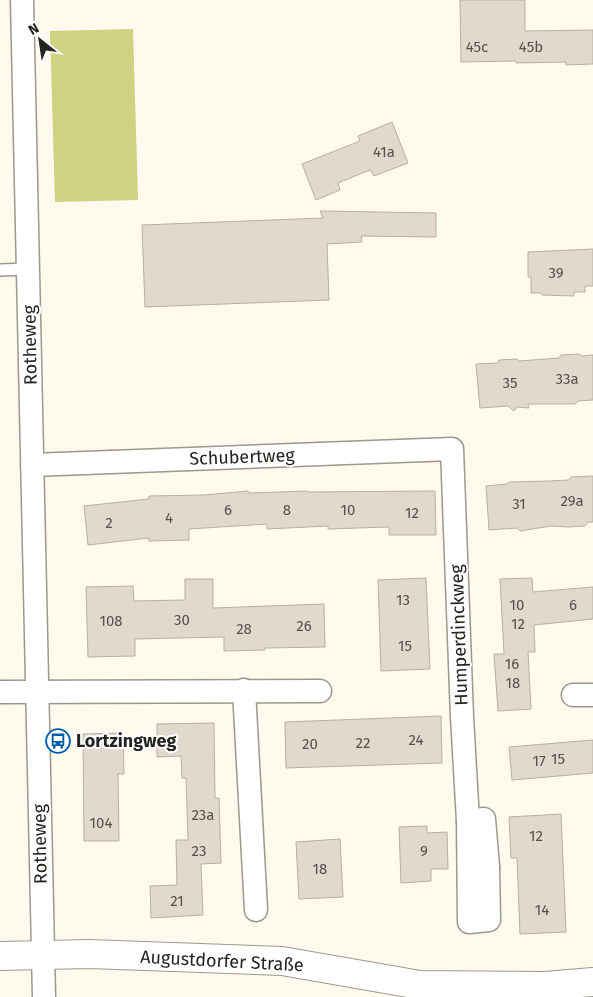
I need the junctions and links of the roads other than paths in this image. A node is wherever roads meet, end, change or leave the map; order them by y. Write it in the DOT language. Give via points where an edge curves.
graph roads {
  1 [pos="22,0"];
  2 [pos="28,268"];
  3 [pos="0,270"];
  4 [pos="452,449"];
  5 [pos="32,465"];
  6 [pos="244,690"];
  7 [pos="320,690"];
  8 [pos="37,691"];
  9 [pos="0,692"];
  10 [pos="478,867"];
  11 [pos="256,910"];
  12 [pos="44,954"];
  13 [pos="0,956"];
  14 [pos="593,982"];
  15 [pos="44,997"];
  1 -- 2 [label="street, Rotheweg"];
  2 -- 3 [label="lane"];
  2 -- 5 [label="street, Rotheweg"];
  4 -- 5 [label="street, Schubertweg"];
  4 -- 10 [label="street, Humperdinckweg" via="468,821"];
  5 -- 8 [label="street, Rotheweg"];
  6 -- 7 [label="street"];
  6 -- 8 [label="street"];
  6 -- 11 [label="street"];
  8 -- 9 [label="street"];
  8 -- 12 [label="street, Rotheweg"];
  12 -- 13 [label="street, Augustdorfer Straße"];
  12 -- 14 [label="street, Augustdorfer Straße" via="282,961 420,985 545,986"];
  12 -- 15 [label="street, Rotheweg"];
}
